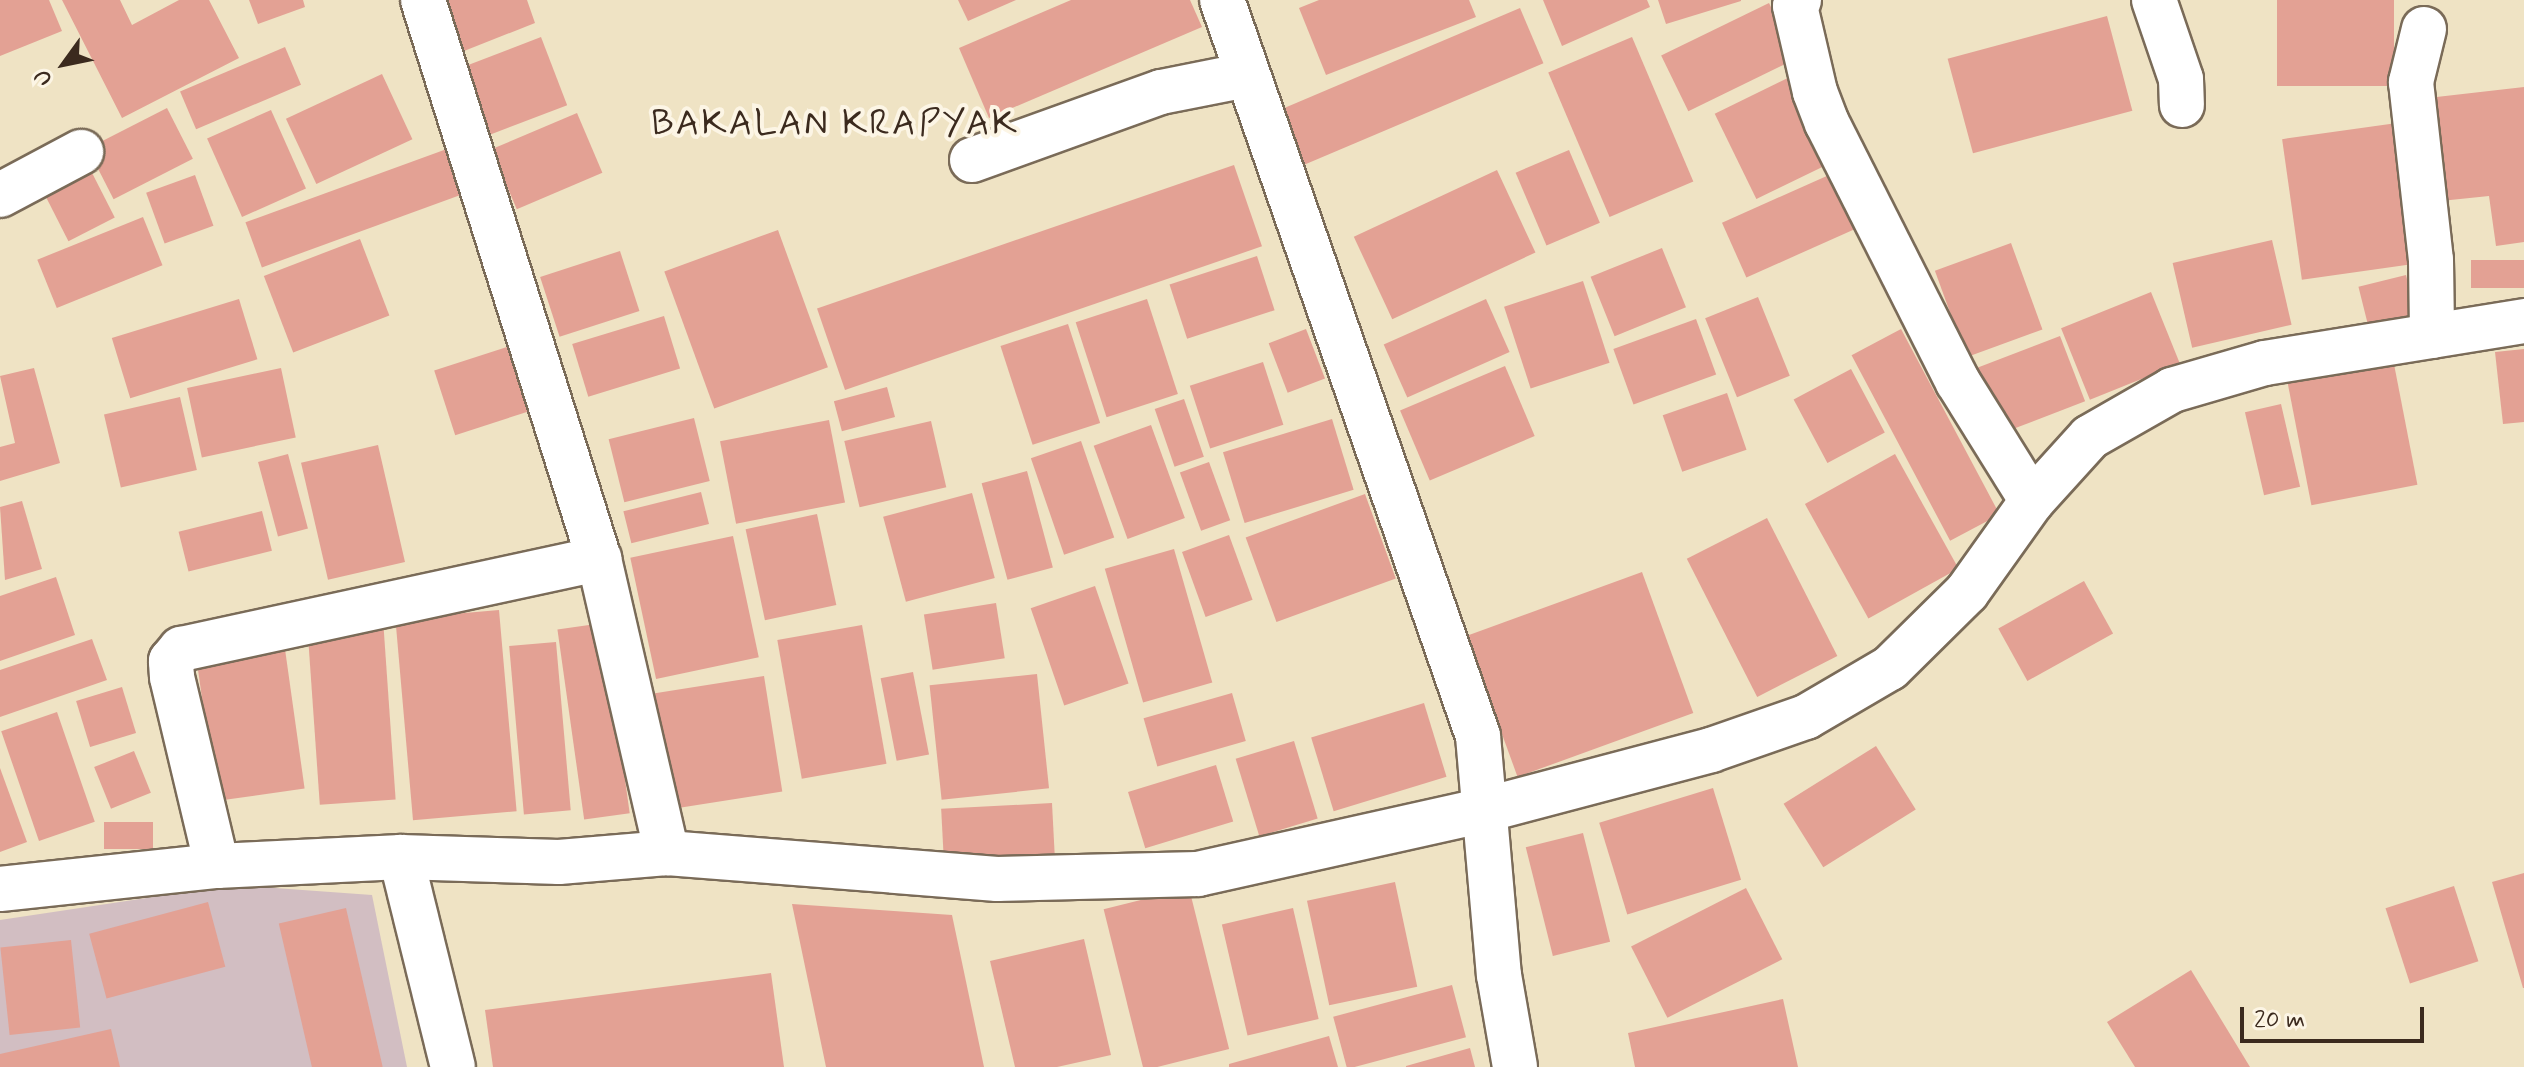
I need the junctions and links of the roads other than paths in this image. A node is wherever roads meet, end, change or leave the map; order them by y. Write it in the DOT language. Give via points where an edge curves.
graph roads {
  1 [pos="423,0"];
  2 [pos="1222,0"];
  3 [pos="1799,0"];
  4 [pos="2154,0"];
  5 [pos="2424,29"];
  6 [pos="1247,75"];
  7 [pos="2182,105"];
  8 [pos="81,152"];
  9 [pos="972,160"];
  10 [pos="0,195"];
  11 [pos="2524,321"];
  12 [pos="2432,336"];
  13 [pos="2032,501"];
  14 [pos="599,559"];
  15 [pos="1488,809"];
  16 [pos="667,853"];
  17 [pos="401,857"];
  18 [pos="217,866"];
  19 [pos="0,889"];
  20 [pos="453,1067"];
  21 [pos="1515,1067"];
  1 -- 14 [label="street"];
  2 -- 6 [label="street"];
  3 -- 13 [label="street" via="1795,6 1827,123 1958,382"];
  4 -- 7 [label="street" via="2181,79"];
  5 -- 12 [label="street" via="2411,82 2431,260"];
  6 -- 9 [label="street" via="1161,92"];
  6 -- 15 [label="street" via="1478,736"];
  8 -- 10 [label="street"];
  11 -- 12 [label="street"];
  12 -- 13 [label="street" via="2265,363 2172,390 2090,437"];
  13 -- 15 [label="street" via="1967,592 1928,634 1890,668 1806,717 1711,750"];
  14 -- 16 [label="street"];
  14 -- 18 [label="street" via="181,649 171,661 172,677"];
  15 -- 16 [label="street" via="1198,874 997,879"];
  15 -- 21 [label="street" via="1499,975"];
  16 -- 17 [label="street" via="559,862"];
  17 -- 18 [label="street"];
  17 -- 20 [label="street"];
  18 -- 19 [label="street"];
}
